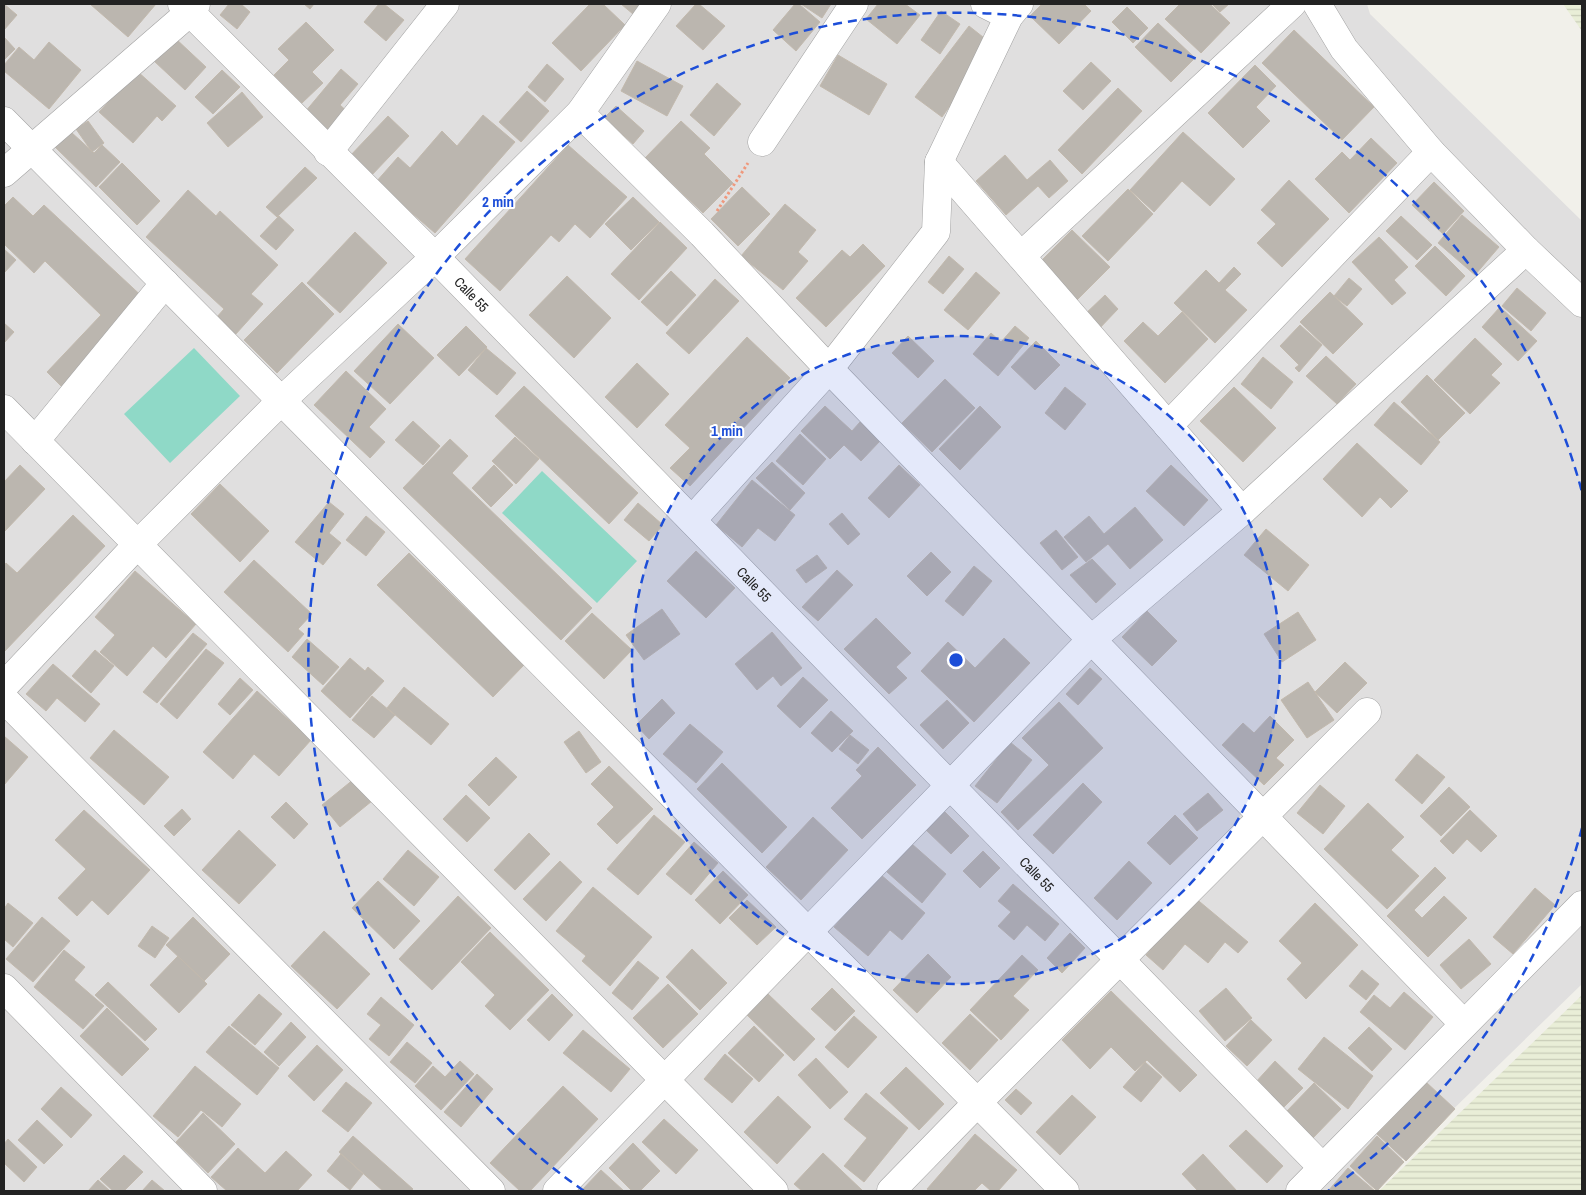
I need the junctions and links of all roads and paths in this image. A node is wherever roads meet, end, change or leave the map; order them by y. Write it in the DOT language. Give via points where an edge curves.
graph roads {
  1 [pos="444,4"];
  2 [pos="657,4"];
  3 [pos="854,4"];
  4 [pos="1292,4"];
  5 [pos="1316,4"];
  6 [pos="189,6"];
  7 [pos="1004,8"];
  8 [pos="580,114"];
  9 [pos="4,120"];
  10 [pos="762,142"];
  11 [pos="31,148"];
  12 [pos="328,152"];
  13 [pos="1431,152"];
  14 [pos="939,162"];
  15 [pos="4,173"];
  16 [pos="702,234"];
  17 [pos="1526,250"];
  18 [pos="1021,256"];
  19 [pos="435,257"];
  20 [pos="164,283"];
  21 [pos="1582,303"];
  22 [pos="829,369"];
  23 [pos="281,401"];
  24 [pos="4,409"];
  25 [pos="1168,426"];
  26 [pos="35,441"];
  27 [pos="1242,511"];
  28 [pos="692,520"];
  29 [pos="137,545"];
  30 [pos="1092,640"];
  31 [pos="4,686"];
  32 [pos="4,699"];
  33 [pos="1366,712"];
  34 [pos="950,786"];
  35 [pos="1263,816"];
  36 [pos="1582,905"];
  37 [pos="808,932"];
  38 [pos="1120,960"];
  39 [pos="4,988"];
  40 [pos="1464,1024"];
  41 [pos="664,1080"];
  42 [pos="977,1103"];
  43 [pos="1323,1168"];
  44 [pos="203,1191"];
  45 [pos="491,1191"];
  46 [pos="557,1191"];
  47 [pos="774,1191"];
  48 [pos="891,1191"];
  49 [pos="1065,1191"];
  50 [pos="1300,1191"];
  1 -- 12 [label="street"];
  2 -- 8 [label="street"];
  3 -- 10 [label="street"];
  4 -- 18 [label="street"];
  5 -- 13 [label="street" via="1344,50"];
  6 -- 11 [label="street"];
  6 -- 12 [label="street, Calle 55"];
  7 -- 14 [label="street"];
  8 -- 16 [label="street"];
  8 -- 19 [label="street"];
  9 -- 11 [label="street"];
  10 -- 16 [label="path"];
  11 -- 15 [label="street"];
  11 -- 20 [label="street"];
  12 -- 19 [label="street, Calle 55"];
  13 -- 17 [label="street"];
  13 -- 25 [label="street"];
  14 -- 18 [label="street"];
  14 -- 22 [label="street" via="936,232"];
  16 -- 22 [label="street"];
  17 -- 21 [label="street"];
  17 -- 27 [label="street"];
  18 -- 25 [label="street"];
  19 -- 23 [label="street"];
  19 -- 28 [label="street, Calle 55"];
  20 -- 23 [label="street"];
  20 -- 26 [label="street"];
  22 -- 28 [label="street"];
  22 -- 30 [label="street"];
  23 -- 29 [label="street"];
  23 -- 37 [label="street"];
  24 -- 26 [label="street"];
  25 -- 27 [label="street"];
  26 -- 29 [label="street"];
  27 -- 30 [label="street"];
  28 -- 34 [label="street, Calle 55"];
  29 -- 31 [label="street"];
  29 -- 41 [label="street"];
  30 -- 34 [label="street"];
  30 -- 35 [label="street"];
  32 -- 45 [label="street"];
  33 -- 35 [label="street"];
  34 -- 37 [label="street"];
  34 -- 38 [label="street, Calle 55"];
  35 -- 38 [label="street"];
  35 -- 40 [label="street"];
  36 -- 40 [label="street"];
  37 -- 41 [label="street"];
  37 -- 42 [label="street"];
  38 -- 42 [label="street"];
  38 -- 43 [label="street, Calle 55"];
  39 -- 44 [label="street"];
  40 -- 43 [label="street"];
  41 -- 46 [label="street"];
  41 -- 47 [label="street"];
  42 -- 48 [label="street"];
  42 -- 49 [label="street"];
  43 -- 50 [label="street"];
}
